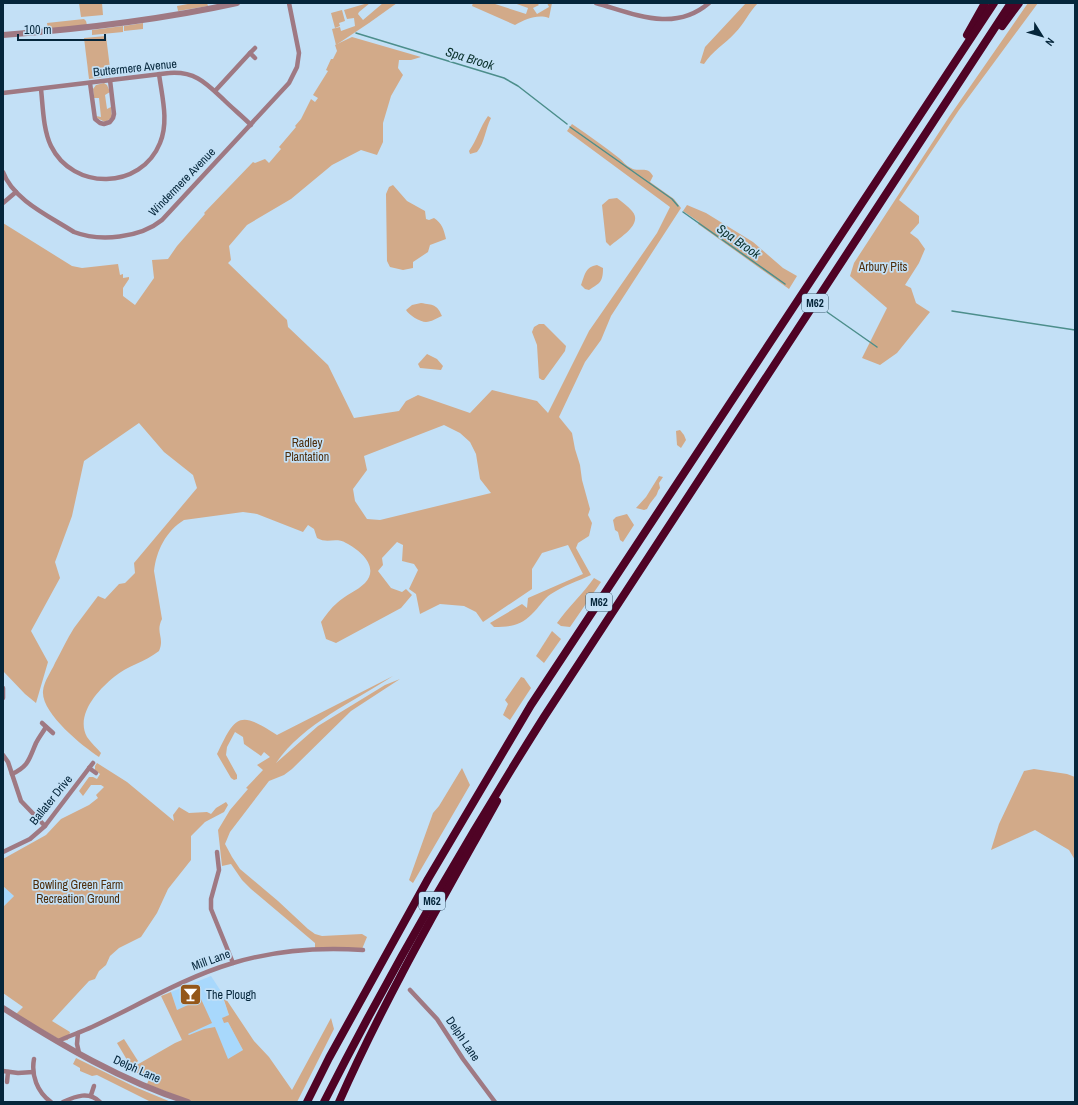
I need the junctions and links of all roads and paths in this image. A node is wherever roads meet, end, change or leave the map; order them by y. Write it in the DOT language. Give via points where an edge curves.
graph roads {
  1 [pos="237,3"];
  2 [pos="289,3"];
  3 [pos="596,3"];
  4 [pos="709,3"];
  5 [pos="986,3"];
  6 [pos="994,3"];
  7 [pos="1011,3"];
  8 [pos="1019,3"];
  9 [pos="223,5"];
  10 [pos="3,35"];
  11 [pos="255,48"];
  12 [pos="250,53"];
  13 [pos="255,58"];
  14 [pos="159,74"];
  15 [pos="110,80"];
  16 [pos="90,83"];
  17 [pos="41,89"];
  18 [pos="215,91"];
  19 [pos="3,93"];
  20 [pos="917,118"];
  21 [pos="251,125"];
  22 [pos="931,125"];
  23 [pos="3,172"];
  24 [pos="16,192"];
  25 [pos="3,203"];
  26 [pos="3,688"];
  27 [pos="3,698"];
  28 [pos="544,717"];
  29 [pos="42,723"];
  30 [pos="46,727"];
  31 [pos="53,733"];
  32 [pos="3,755"];
  33 [pos="93,763"];
  34 [pos="89,768"];
  35 [pos="96,773"];
  36 [pos="12,774"];
  37 [pos="46,826"];
  38 [pos="3,852"];
  39 [pos="217,852"];
  40 [pos="363,950"];
  41 [pos="233,963"];
  42 [pos="410,990"];
  43 [pos="3,1008"];
  44 [pos="78,1033"];
  45 [pos="58,1041"];
  46 [pos="79,1053"];
  47 [pos="34,1059"];
  48 [pos="6,1071"];
  49 [pos="33,1072"];
  50 [pos="7,1082"];
  51 [pos="94,1086"];
  52 [pos="91,1095"];
  53 [pos="51,1102"];
  54 [pos="63,1102"];
  55 [pos="100,1102"];
  56 [pos="188,1102"];
  57 [pos="307,1102"];
  58 [pos="324,1102"];
  59 [pos="339,1102"];
  60 [pos="495,1102"];
  1 -- 9 [label="street"];
  2 -- 21 [label="street, Windermere Avenue" via="299,53 297,67 289,83"];
  3 -- 4 [label="street" via="665,20 690,16"];
  5 -- 20 [label="highway"];
  6 -- 20 [label="highway, M62"];
  7 -- 22 [label="highway, M62"];
  8 -- 22 [label="highway"];
  9 -- 10 [label="street" via="105,25"];
  11 -- 12 [label="street"];
  12 -- 13 [label="street"];
  12 -- 18 [label="street"];
  14 -- 15 [label="street, Buttermere Avenue"];
  14 -- 17 [label="street" via="165,118 161,142 146,164 132,174 102,180 86,177 71,169 54,150 49,139"];
  14 -- 18 [label="street, Buttermere Avenue" via="188,74"];
  15 -- 16 [label="street, Buttermere Avenue"];
  15 -- 16 [label="street" via="114,116 106,124 95,118"];
  16 -- 17 [label="street, Buttermere Avenue"];
  17 -- 19 [label="street, Buttermere Avenue"];
  18 -- 21 [label="street, Buttermere Avenue"];
  20 -- 57 [label="highway, M62" via="531,705 428,878"];
  21 -- 24 [label="street, Windermere Avenue" via="162,220 143,232 100,238 82,235 28,203"];
  22 -- 28 [label="highway, M62"];
  23 -- 24 [label="street, Windermere Avenue"];
  24 -- 25 [label="street"];
  26 -- 27 [label="street"];
  28 -- 58 [label="highway, M62" via="441,886"];
  28 -- 59 [label="highway" via="402,972"];
  29 -- 30 [label="street"];
  30 -- 31 [label="street"];
  30 -- 36 [label="street" via="25,766"];
  32 -- 36 [label="street"];
  33 -- 34 [label="street, Ballater Drive"];
  34 -- 35 [label="street"];
  34 -- 37 [label="street, Ballater Drive"];
  36 -- 37 [label="street" via="21,801"];
  37 -- 38 [label="street, Ballater Drive"];
  39 -- 41 [label="street" via="219,870 211,909"];
  40 -- 41 [label="street, Mill Lane" via="297,950 267,954"];
  41 -- 44 [label="street, Mill Lane" via="168,988"];
  42 -- 60 [label="street, Delph Lane" via="437,1019"];
  43 -- 45 [label="street"];
  44 -- 45 [label="street, Mill Lane"];
  44 -- 46 [label="street"];
  45 -- 46 [label="street"];
  46 -- 56 [label="street, Delph Lane" via="129,1079"];
  47 -- 49 [label="street"];
  48 -- 49 [label="street"];
  48 -- 50 [label="street"];
  49 -- 53 [label="street" via="41,1093"];
  51 -- 52 [label="street"];
  52 -- 54 [label="street"];
  52 -- 55 [label="street"];
}
